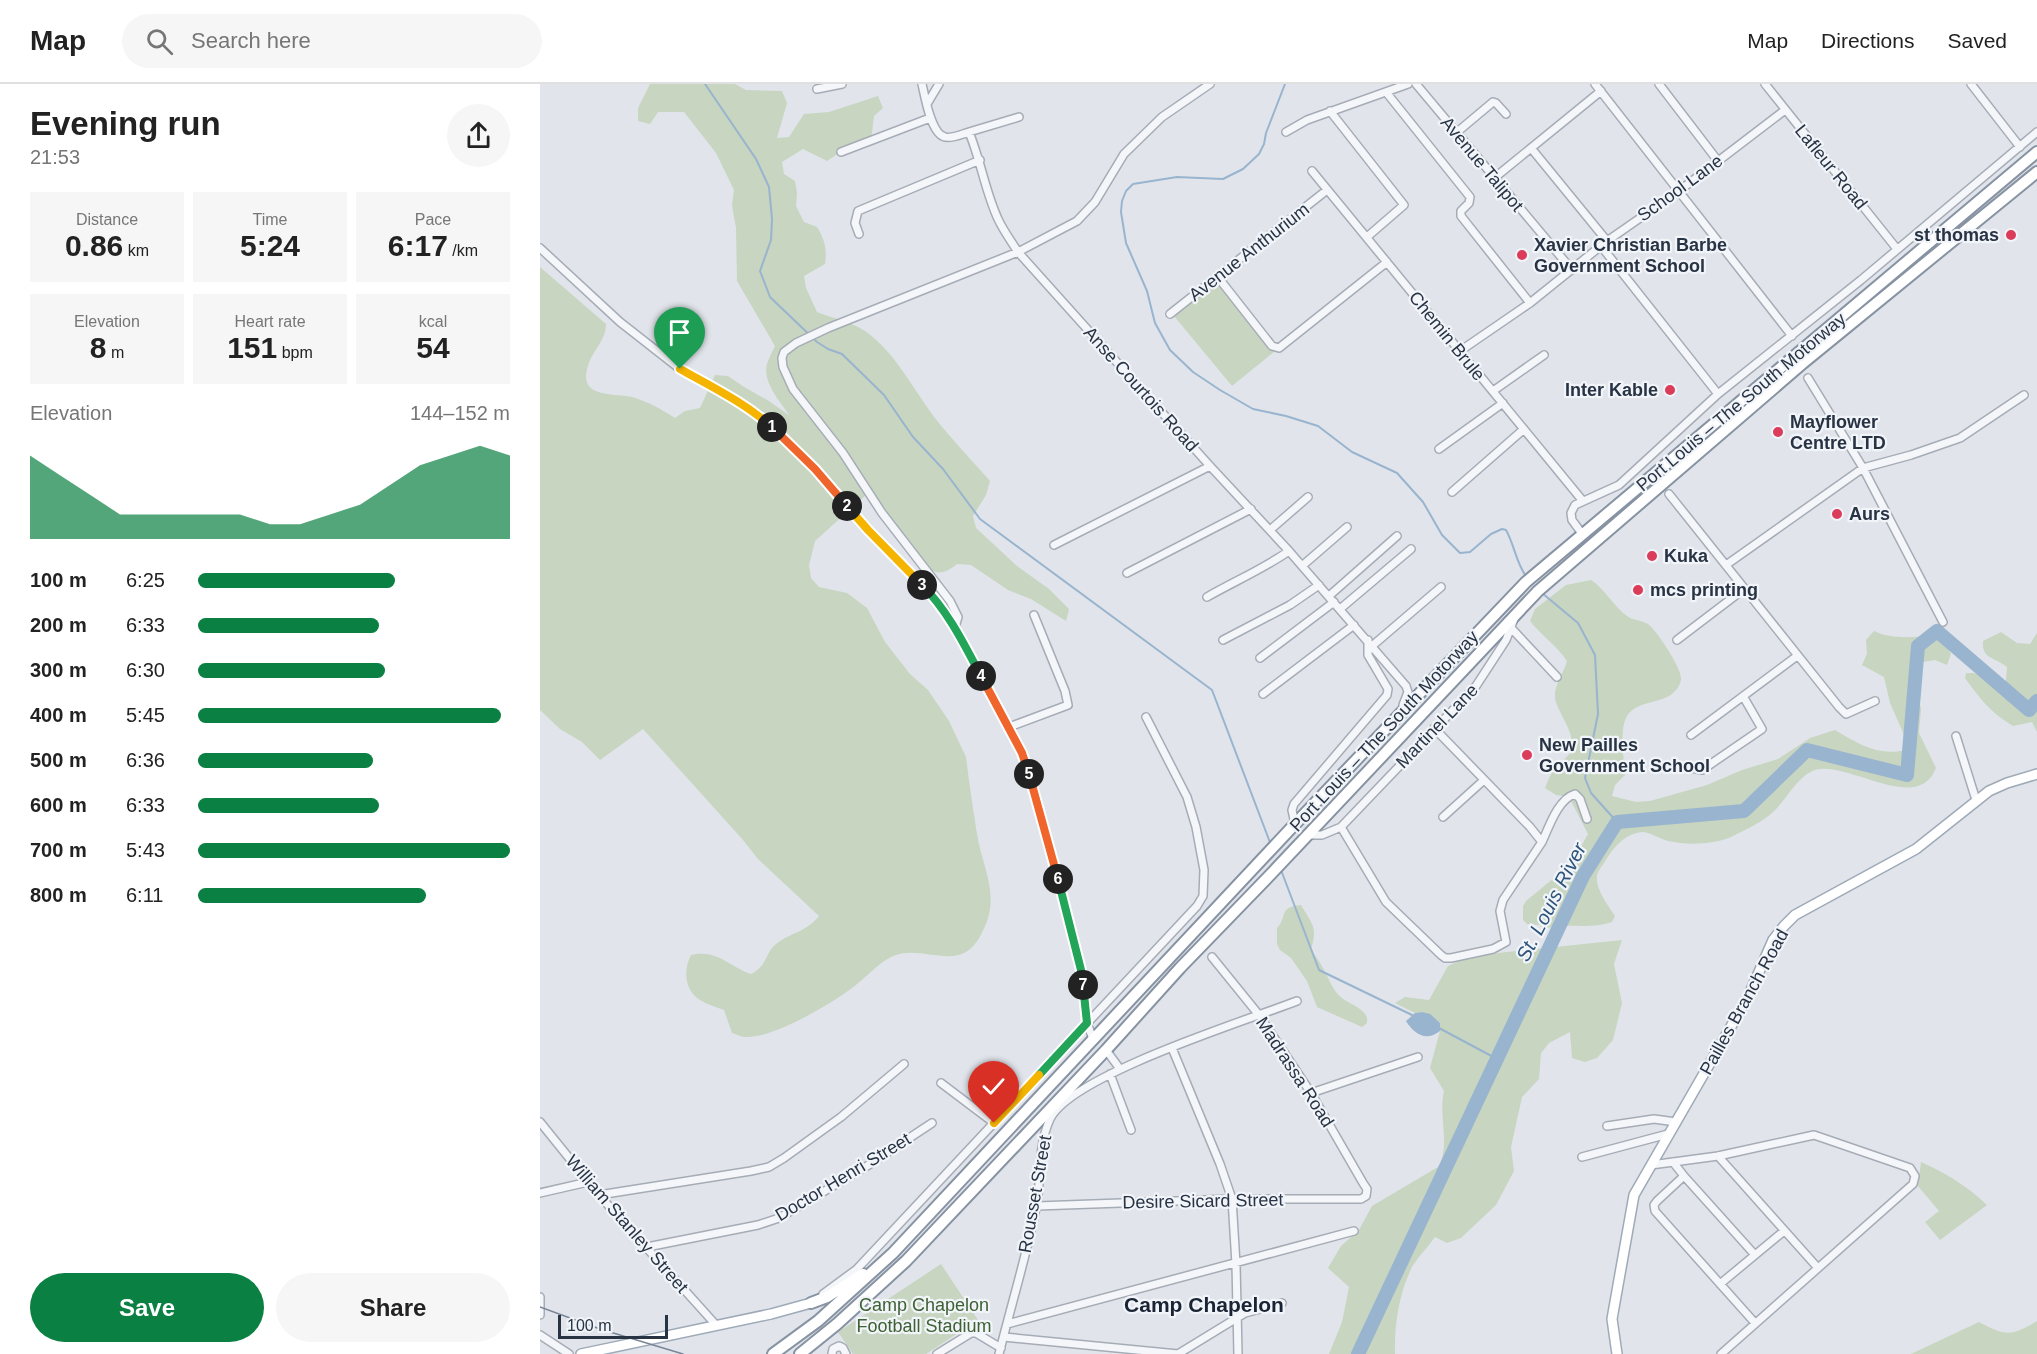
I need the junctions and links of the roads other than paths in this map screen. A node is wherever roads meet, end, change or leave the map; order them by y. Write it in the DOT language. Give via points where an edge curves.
graph roads {
  1 [pos="842,84"];
  2 [pos="922,84"];
  3 [pos="939,84"];
  4 [pos="1209,84"];
  5 [pos="1408,84"];
  6 [pos="1416,84"];
  7 [pos="1595,84"];
  8 [pos="1659,84"];
  9 [pos="1765,84"];
  10 [pos="1971,84"];
  11 [pos="817,89"];
  12 [pos="1601,91"];
  13 [pos="1386,92"];
  14 [pos="927,104"];
  15 [pos="1785,110"];
  16 [pos="1330,111"];
  17 [pos="1506,114"];
  18 [pos="1019,117"];
  19 [pos="930,118"];
  20 [pos="969,132"];
  21 [pos="1286,132"];
  22 [pos="2037,132"];
  23 [pos="1456,133"];
  24 [pos="2020,147"];
  25 [pos="1531,148"];
  26 [pos="841,152"];
  27 [pos="2037,152"];
  28 [pos="980,160"];
  29 [pos="1718,161"];
  30 [pos="1312,171"];
  31 [pos="2037,172"];
  32 [pos="1493,178"];
  33 [pos="1327,190"];
  34 [pos="1678,191"];
  35 [pos="860,234"];
  36 [pos="1367,237"];
  37 [pos="1607,241"];
  38 [pos="1600,246"];
  39 [pos="540,248"];
  40 [pos="1897,249"];
  41 [pos="1018,252"];
  42 [pos="1387,262"];
  43 [pos="1572,270"];
  44 [pos="1217,276"];
  45 [pos="1530,303"];
  46 [pos="1170,314"];
  47 [pos="1792,336"];
  48 [pos="1460,351"];
  49 [pos="1544,355"];
  50 [pos="1808,378"];
  51 [pos="1493,391"];
  52 [pos="1718,394"];
  53 [pos="2024,395"];
  54 [pos="1503,403"];
  55 [pos="1524,429"];
  56 [pos="1439,449"];
  57 [pos="1210,466"];
  58 [pos="1863,468"];
  59 [pos="1452,492"];
  60 [pos="1669,494"];
  61 [pos="1308,497"];
  62 [pos="1582,500"];
  63 [pos="1251,509"];
  64 [pos="1347,527"];
  65 [pos="1270,530"];
  66 [pos="1583,535"];
  67 [pos="1397,536"];
  68 [pos="1054,545"];
  69 [pos="1411,549"];
  70 [pos="1289,551"];
  71 [pos="1726,565"];
  72 [pos="1302,566"];
  73 [pos="1127,573"];
  74 [pos="1320,585"];
  75 [pos="1441,587"];
  76 [pos="1744,589"];
  77 [pos="1329,596"];
  78 [pos="1207,597"];
  79 [pos="1334,602"];
  80 [pos="1340,609"];
  81 [pos="1516,614"];
  82 [pos="1034,615"];
  83 [pos="1943,622"];
  84 [pos="1354,625"];
  85 [pos="955,627"];
  86 [pos="1512,628"];
  87 [pos="1223,640"];
  88 [pos="1677,640"];
  89 [pos="1370,643"];
  90 [pos="1797,656"];
  91 [pos="1260,658"];
  92 [pos="1557,677"];
  93 [pos="1431,681"];
  94 [pos="1406,686"];
  95 [pos="1263,694"];
  96 [pos="1743,696"];
  97 [pos="1875,701"];
  98 [pos="1146,717"];
  99 [pos="1388,726"];
  100 [pos="1009,727"];
  101 [pos="1434,728"];
  102 [pos="1691,735"];
  103 [pos="1956,736"];
  104 [pos="1687,767"];
  105 [pos="2037,774"];
  106 [pos="1484,780"];
  107 [pos="1976,800"];
  108 [pos="1443,817"];
  109 [pos="1587,819"];
  110 [pos="1295,824"];
  111 [pos="1341,827"];
  112 [pos="1308,835"];
  113 [pos="1542,842"];
  114 [pos="1212,957"];
  115 [pos="1297,1001"];
  116 [pos="1259,1015"];
  117 [pos="1087,1023"];
  118 [pos="1093,1039"];
  119 [pos="1172,1048"];
  120 [pos="1106,1050"];
  121 [pos="1418,1057"];
  122 [pos="904,1064"];
  123 [pos="1120,1069"];
  124 [pos="1110,1074"];
  125 [pos="941,1083"];
  126 [pos="1311,1094"];
  127 [pos="540,1122"];
  128 [pos="1676,1122"];
  129 [pos="932,1123"];
  130 [pos="994,1123"];
  131 [pos="1607,1126"];
  132 [pos="1131,1130"];
  133 [pos="1668,1134"];
  134 [pos="1718,1156"];
  135 [pos="1582,1157"];
  136 [pos="1673,1162"];
  137 [pos="1651,1165"];
  138 [pos="1684,1176"];
  139 [pos="588,1182"];
  140 [pos="1367,1193"];
  141 [pos="540,1194"];
  142 [pos="599,1195"];
  143 [pos="1232,1199"];
  144 [pos="1037,1206"];
  145 [pos="1354,1231"];
  146 [pos="1785,1231"];
  147 [pos="647,1247"];
  148 [pos="893,1253"];
  149 [pos="1755,1256"];
  150 [pos="1236,1264"];
  151 [pos="1818,1268"];
  152 [pos="1720,1284"];
  153 [pos="540,1298"];
  154 [pos="811,1303"];
  155 [pos="1282,1303"];
  156 [pos="540,1315"];
  157 [pos="1237,1317"];
  158 [pos="1755,1323"];
  159 [pos="1007,1324"];
  160 [pos="716,1325"];
  161 [pos="540,1335"];
  162 [pos="1004,1337"];
  163 [pos="1000,1351"];
  164 [pos="830,1353"];
  165 [pos="846,1353"];
  166 [pos="569,1354"];
  167 [pos="581,1354"];
  168 [pos="773,1354"];
  169 [pos="800,1354"];
  170 [pos="937,1354"];
  171 [pos="1178,1354"];
  172 [pos="1238,1354"];
  173 [pos="1617,1354"];
  174 [pos="1721,1354"];
  1 -- 11 [label="street"];
  2 -- 14 [label="street"];
  3 -- 14 [label="street"];
  4 -- 41 [label="street" via="1162,117 1124,154 1095,202 1077,221"];
  5 -- 13 [label="street"];
  6 -- 23 [label="street, Avenue Talipot"];
  7 -- 12 [label="street"];
  8 -- 29 [label="street"];
  9 -- 15 [label="street, Lafleur Road"];
  10 -- 24 [label="street"];
  12 -- 25 [label="street"];
  12 -- 34 [label="street"];
  13 -- 16 [label="street"];
  13 -- 45 [label="street" via="1470,197 1461,216"];
  14 -- 19 [label="street"];
  15 -- 29 [label="street, School Lane"];
  15 -- 40 [label="street, Lafleur Road"];
  16 -- 21 [label="street"];
  16 -- 36 [label="street" via="1404,205"];
  17 -- 23 [label="street" via="1493,102"];
  18 -- 20 [label="street"];
  19 -- 20 [label="street" via="942,136"];
  19 -- 26 [label="street"];
  20 -- 28 [label="street, Anse Courtois Road"];
  22 -- 24 [label="street"];
  23 -- 32 [label="street, Avenue Talipot"];
  24 -- 40 [label="street"];
  25 -- 32 [label="street"];
  25 -- 37 [label="street"];
  27 -- 66 [label="highway, Port Louis – The South Motorway"];
  28 -- 35 [label="street" via="858,211 855,223"];
  28 -- 41 [label="street, Anse Courtois Road" via="998,219"];
  29 -- 34 [label="street, School Lane"];
  30 -- 33 [label="street, Chemin Brule"];
  31 -- 81 [label="highway, Port Louis – The South Motorway" via="1803,363"];
  32 -- 43 [label="street, Avenue Talipot"];
  33 -- 36 [label="street, Chemin Brule"];
  33 -- 44 [label="street, Avenue Anthurium"];
  34 -- 37 [label="street, School Lane"];
  34 -- 47 [label="street"];
  36 -- 42 [label="street, Chemin Brule"];
  37 -- 38 [label="street, School Lane"];
  38 -- 43 [label="street, School Lane"];
  38 -- 52 [label="street"];
  39 -- 85 [label="street" via="620,322 680,369 760,416 931,594"];
  40 -- 47 [label="street"];
  41 -- 57 [label="street, Anse Courtois Road"];
  41 -- 85 [label="street" via="828,328 784,352 787,379 950,601 957,617"];
  42 -- 44 [label="street" via="1279,348 1272,346"];
  42 -- 48 [label="street, Chemin Brule"];
  43 -- 45 [label="street, School Lane"];
  44 -- 46 [label="street, Avenue Anthurium"];
  45 -- 48 [label="street, School Lane"];
  47 -- 52 [label="street"];
  48 -- 51 [label="street, Chemin Brule"];
  49 -- 51 [label="street"];
  50 -- 58 [label="street"];
  51 -- 54 [label="street, Chemin Brule"];
  52 -- 62 [label="street" via="1619,484"];
  53 -- 58 [label="street" via="1960,438"];
  54 -- 55 [label="street, Chemin Brule"];
  54 -- 56 [label="street"];
  55 -- 59 [label="street"];
  55 -- 62 [label="street, Chemin Brule"];
  57 -- 63 [label="street, Anse Courtois Road"];
  57 -- 68 [label="street"];
  58 -- 71 [label="street"];
  58 -- 83 [label="street"];
  60 -- 71 [label="street"];
  61 -- 65 [label="street"];
  62 -- 66 [label="street" via="1571,513"];
  63 -- 65 [label="street, Anse Courtois Road"];
  63 -- 73 [label="street"];
  64 -- 72 [label="street"];
  65 -- 70 [label="street, Anse Courtois Road"];
  66 -- 93 [label="highway, Port Louis – The South Motorway" via="1514,594"];
  67 -- 77 [label="street"];
  69 -- 80 [label="street"];
  70 -- 72 [label="street, Anse Courtois Road"];
  70 -- 78 [label="street"];
  71 -- 76 [label="street"];
  72 -- 74 [label="street, Anse Courtois Road"];
  74 -- 77 [label="street, Anse Courtois Road"];
  74 -- 87 [label="street" via="1290,606"];
  75 -- 89 [label="street"];
  76 -- 88 [label="street"];
  76 -- 90 [label="street"];
  77 -- 79 [label="street, Anse Courtois Road"];
  79 -- 80 [label="street, Anse Courtois Road"];
  79 -- 91 [label="street"];
  80 -- 84 [label="street, Anse Courtois Road"];
  81 -- 86 [label="street, Martinel Lane"];
  81 -- 112 [label="highway, Port Louis – The South Motorway"];
  82 -- 100 [label="street" via="1068,705"];
  84 -- 89 [label="street, Anse Courtois Road"];
  84 -- 95 [label="street"];
  85 -- 100 [label="street"];
  86 -- 92 [label="street"];
  86 -- 101 [label="street, Martinel Lane" via="1476,686"];
  89 -- 94 [label="street, Anse Courtois Road"];
  89 -- 110 [label="street" via="1368,655 1388,689 1387,695 1294,804"];
  90 -- 96 [label="street"];
  90 -- 97 [label="street" via="1846,714"];
  93 -- 94 [label="street" via="1416,689"];
  93 -- 99 [label="highway, Port Louis – The South Motorway"];
  94 -- 99 [label="street" via="1407,699"];
  96 -- 102 [label="street"];
  96 -- 104 [label="street" via="1762,729 1702,770"];
  98 -- 117 [label="street" via="1187,798 1204,870 1203,896"];
  99 -- 110 [label="highway, Port Louis – The South Motorway"];
  100 -- 117 [label="street" via="1034,789 1054,863 1081,970"];
  101 -- 106 [label="street"];
  101 -- 111 [label="street, Martinel Lane"];
  103 -- 107 [label="street"];
  105 -- 107 [label="main road, Pailles Branch Road" via="1996,787"];
  106 -- 108 [label="street"];
  106 -- 113 [label="street"];
  107 -- 128 [label="main road, Pailles Branch Road" via="1916,849 1811,905 1784,926"];
  109 -- 113 [label="street" via="1580,799 1571,795"];
  110 -- 118 [label="highway, Port Louis – The South Motorway"];
  111 -- 112 [label="street" via="1322,835"];
  111 -- 113 [label="street" via="1386,902 1445,958 1493,949 1506,942 1500,911 1503,900"];
  112 -- 120 [label="highway, Port Louis – The South Motorway"];
  114 -- 116 [label="street, Madrassa Road"];
  115 -- 116 [label="street, Rousset Street"];
  116 -- 119 [label="street, Rousset Street"];
  116 -- 126 [label="street, Madrassa Road"];
  117 -- 118 [label="street"];
  117 -- 130 [label="street"];
  118 -- 148 [label="highway, Port Louis – The South Motorway"];
  119 -- 123 [label="street, Rousset Street"];
  119 -- 143 [label="street"];
  120 -- 123 [label="street"];
  120 -- 169 [label="highway, Port Louis – The South Motorway" via="906,1261"];
  121 -- 126 [label="street"];
  122 -- 142 [label="street" via="841,1117 768,1167"];
  123 -- 124 [label="street, Rousset Street"];
  124 -- 132 [label="street"];
  124 -- 144 [label="street, Rousset Street" via="1083,1088 1050,1118 1042,1142"];
  125 -- 130 [label="street"];
  126 -- 140 [label="street, Madrassa Road"];
  127 -- 139 [label="street, William Stanley Street"];
  128 -- 131 [label="street" via="1654,1119"];
  128 -- 133 [label="main road, Pailles Branch Road"];
  129 -- 147 [label="street, Doctor Henri Street" via="779,1218"];
  130 -- 154 [label="street" via="857,1269"];
  133 -- 135 [label="street"];
  133 -- 137 [label="main road, Pailles Branch Road"];
  134 -- 136 [label="street"];
  134 -- 146 [label="street"];
  134 -- 151 [label="street" via="1814,1135 1910,1168 1915,1176 1913,1184"];
  136 -- 137 [label="street"];
  136 -- 138 [label="street"];
  137 -- 173 [label="main road, Pailles Branch Road" via="1634,1195 1628,1220 1612,1319"];
  138 -- 149 [label="street"];
  138 -- 152 [label="street" via="1654,1204 1655,1211"];
  139 -- 141 [label="street"];
  139 -- 142 [label="street, William Stanley Street"];
  140 -- 143 [label="street, Desire Sicard Street" via="1361,1199"];
  142 -- 147 [label="street, William Stanley Street"];
  143 -- 144 [label="street, Desire Sicard Street"];
  143 -- 150 [label="street"];
  144 -- 159 [label="street, Rousset Street"];
  145 -- 150 [label="street"];
  146 -- 149 [label="street"];
  146 -- 151 [label="street"];
  147 -- 160 [label="street, William Stanley Street"];
  148 -- 154 [label="highway"];
  148 -- 168 [label="highway, Port Louis – The South Motorway" via="818,1321"];
  149 -- 152 [label="street"];
  150 -- 157 [label="street"];
  150 -- 159 [label="street"];
  151 -- 158 [label="street"];
  152 -- 158 [label="street"];
  153 -- 156 [label="street"];
  154 -- 160 [label="main road"];
  155 -- 157 [label="street"];
  157 -- 171 [label="street"];
  157 -- 172 [label="street"];
  158 -- 174 [label="street"];
  159 -- 162 [label="street, Rousset Street"];
  160 -- 167 [label="main road"];
  161 -- 166 [label="street"];
  162 -- 163 [label="street, Rousset Street"];
  162 -- 171 [label="street"];
  163 -- 170 [label="street" via="971,1333"];
  164 -- 165 [label="street" via="839,1346"];
}
